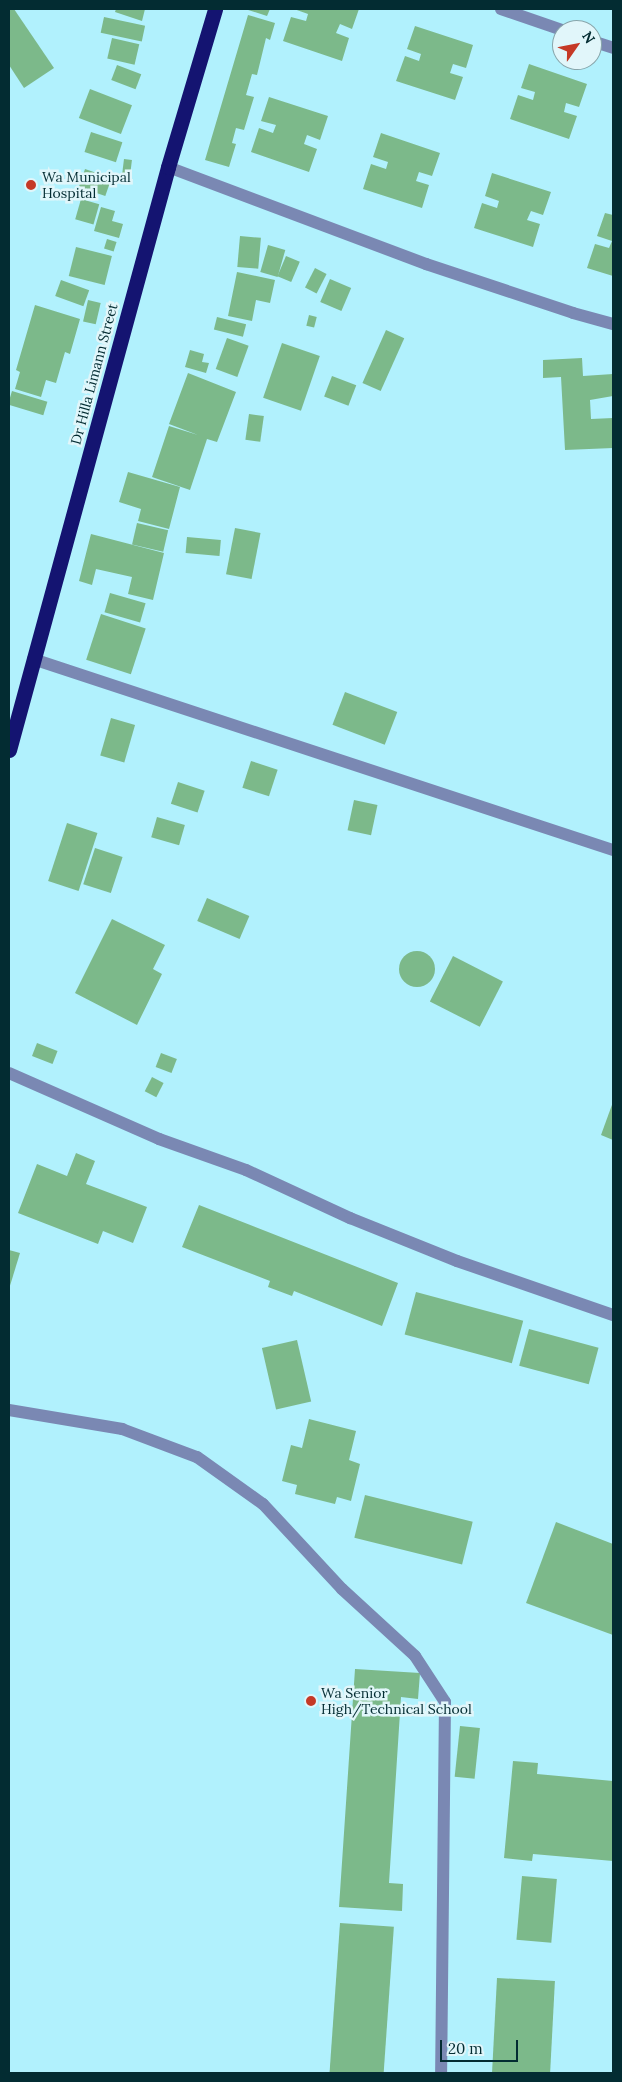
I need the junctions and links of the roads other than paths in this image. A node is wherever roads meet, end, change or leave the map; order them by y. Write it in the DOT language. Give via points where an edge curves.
graph roads {
  1 [pos="215,9"];
  2 [pos="501,9"];
  3 [pos="552,27"];
  4 [pos="168,167"];
  5 [pos="613,324"];
  6 [pos="33,659"];
  7 [pos="9,750"];
  8 [pos="613,850"];
  9 [pos="9,1073"];
  10 [pos="613,1315"];
  11 [pos="9,1410"];
  12 [pos="442,2073"];
  1 -- 4 [label="highway, Dr Hilla Limann Street"];
  2 -- 3 [label="street"];
  4 -- 5 [label="street" via="426,264 573,314"];
  4 -- 6 [label="highway, Dr Hilla Limann Street"];
  6 -- 7 [label="highway, Dr Hilla Limann Street"];
  6 -- 8 [label="street"];
  9 -- 10 [label="street" via="159,1139 246,1170 350,1218 457,1261"];
  11 -- 12 [label="street" via="122,1429 197,1457 262,1504 342,1589 415,1656 444,1702"];
}
